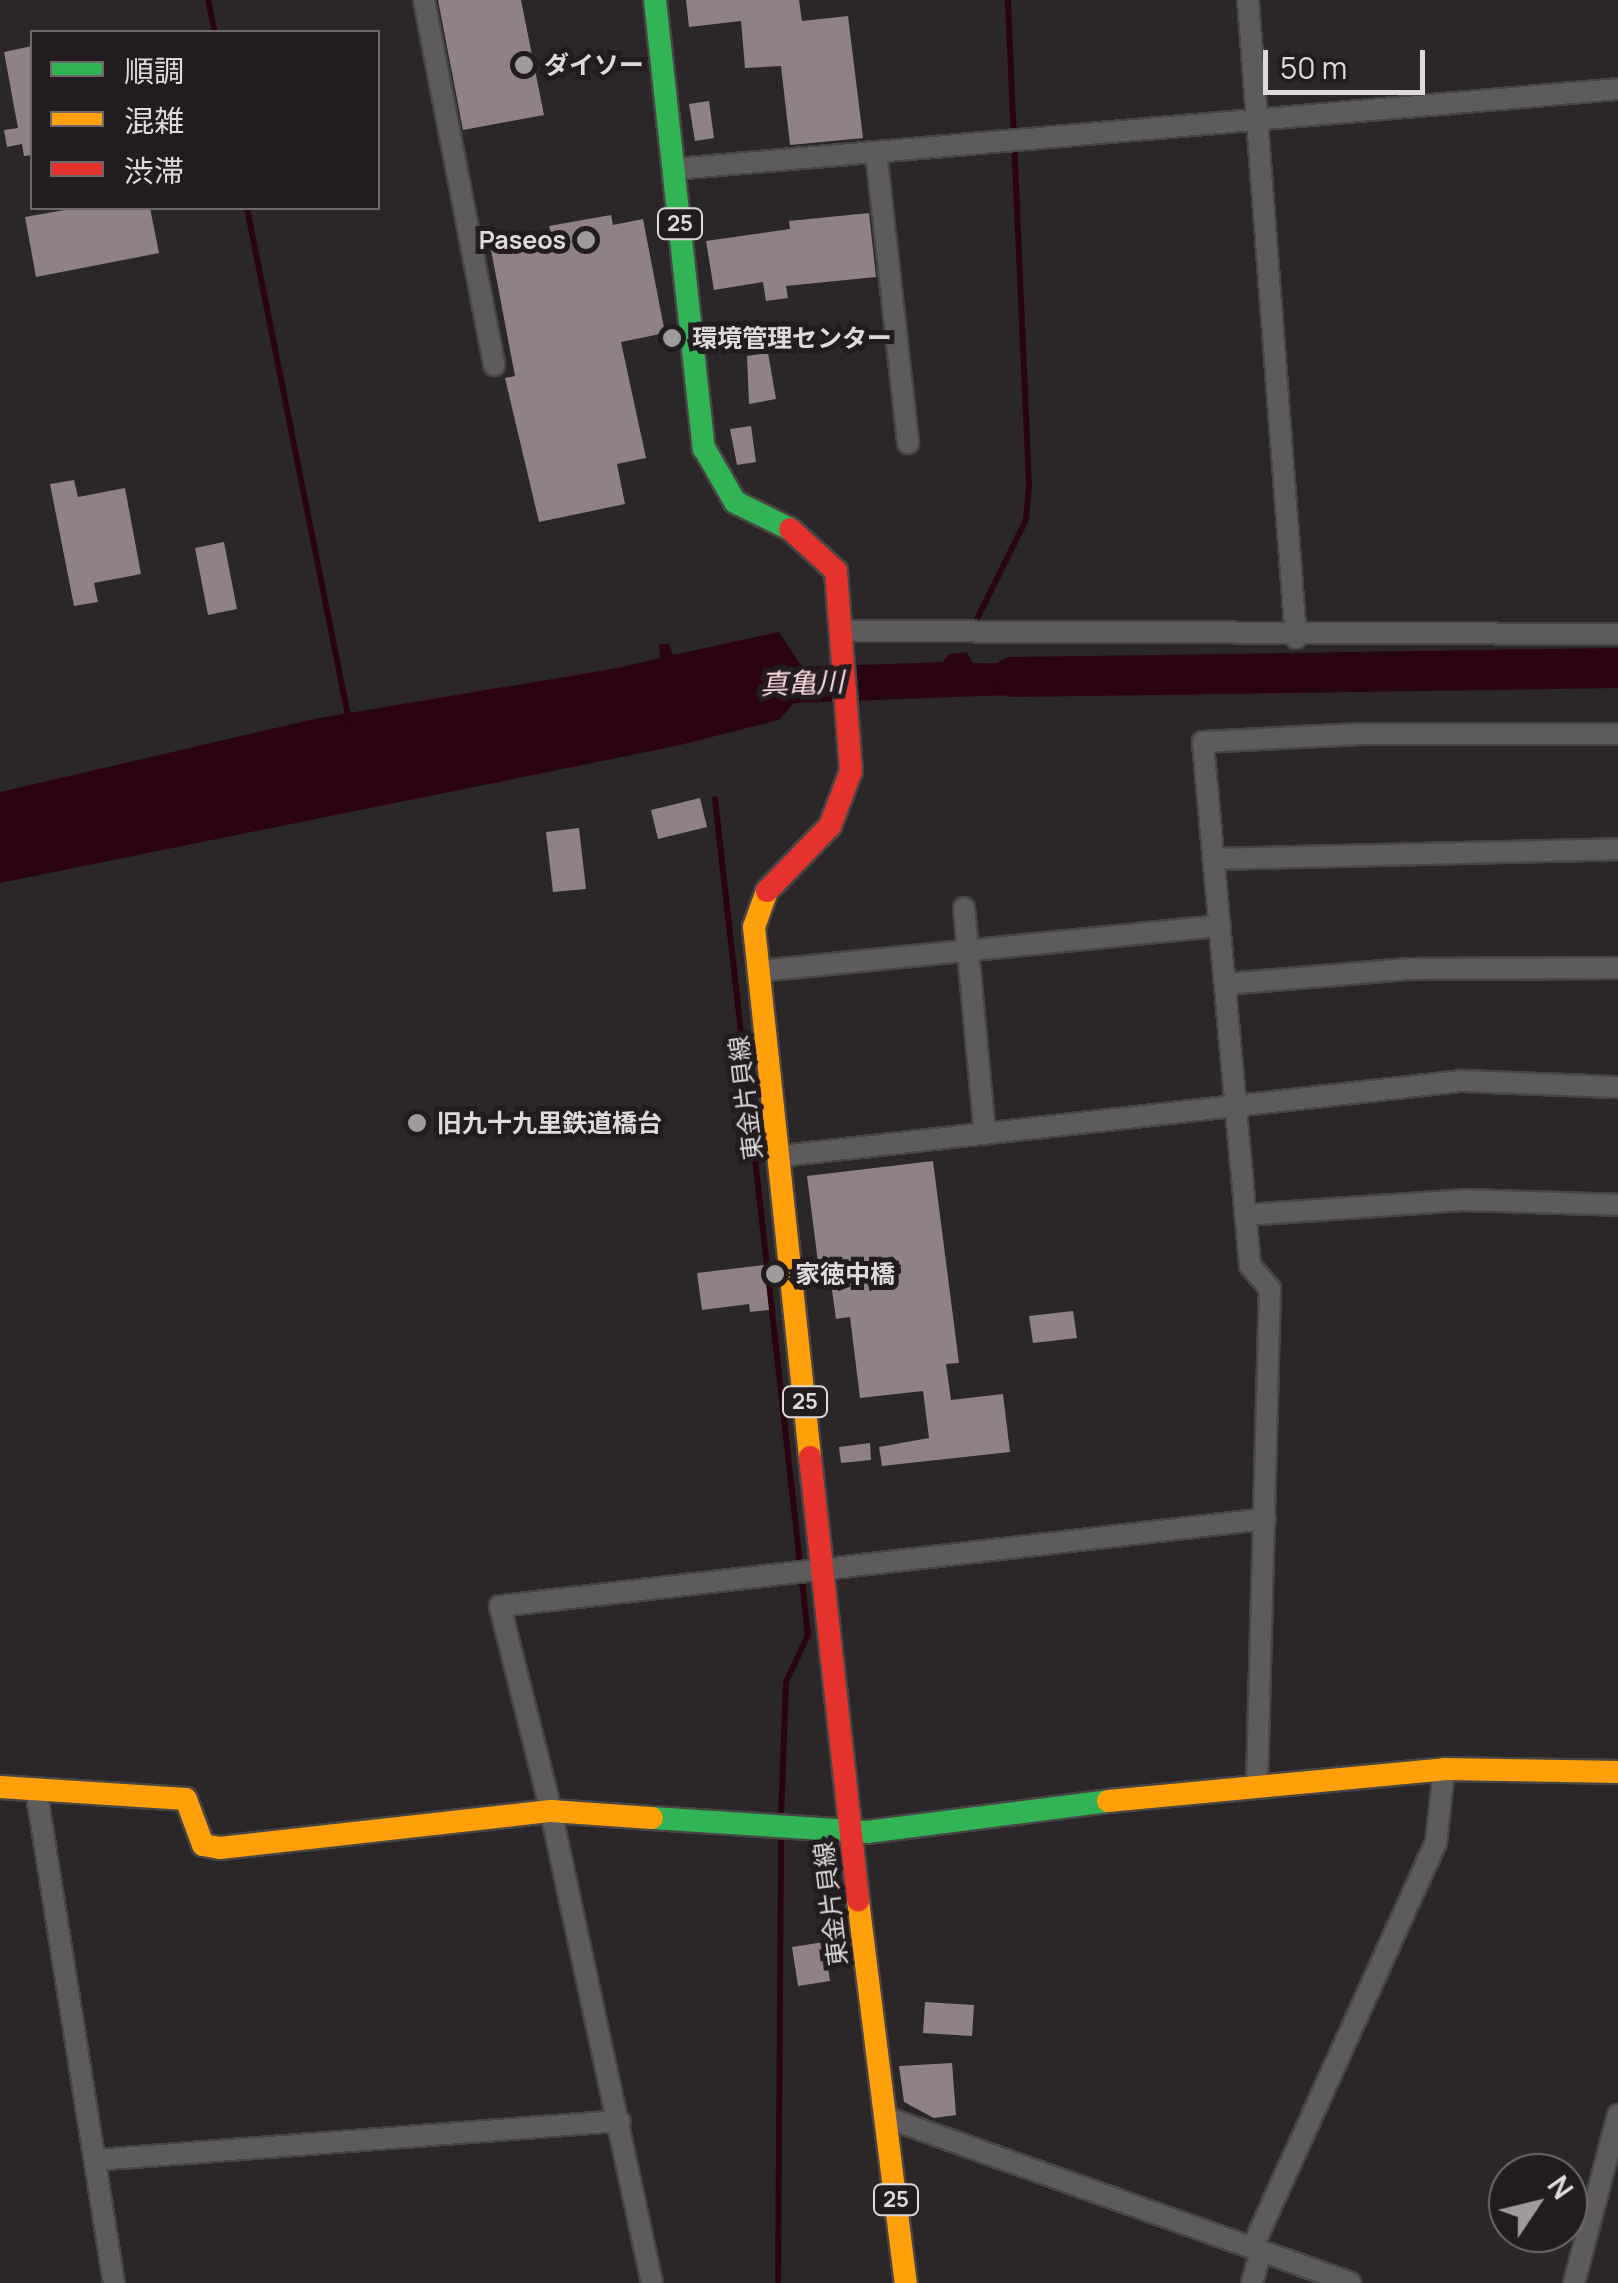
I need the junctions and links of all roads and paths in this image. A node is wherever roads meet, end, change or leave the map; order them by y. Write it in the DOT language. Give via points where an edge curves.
graph roads {
  1 [pos="424,0"];
  2 [pos="655,0"];
  3 [pos="1248,0"];
  4 [pos="1618,89"];
  5 [pos="1259,121"];
  6 [pos="876,152"];
  7 [pos="674,169"];
  8 [pos="494,365"];
  9 [pos="908,444"];
  10 [pos="843,631"];
  11 [pos="1618,634"];
  12 [pos="1296,638"];
  13 [pos="1618,734"];
  14 [pos="1618,850"];
  15 [pos="1214,859"];
  16 [pos="964,908"];
  17 [pos="1220,926"];
  18 [pos="968,950"];
  19 [pos="1618,968"];
  20 [pos="758,971"];
  21 [pos="1224,984"];
  22 [pos="1618,1087"];
  23 [pos="1236,1106"];
  24 [pos="984,1134"];
  25 [pos="781,1156"];
  26 [pos="1618,1205"];
  27 [pos="1245,1215"];
  28 [pos="1265,1520"];
  29 [pos="808,1572"];
  30 [pos="1444,1769"];
  31 [pos="1618,1772"];
  32 [pos="1258,1782"];
  33 [pos="0,1786"];
  34 [pos="36,1789"];
  35 [pos="552,1811"];
  36 [pos="850,1832"];
  37 [pos="1618,2116"];
  38 [pos="885,2117"];
  39 [pos="620,2121"];
  40 [pos="95,2160"];
  41 [pos="1256,2250"];
  42 [pos="114,2283"];
  43 [pos="652,2283"];
  44 [pos="906,2283"];
  45 [pos="1252,2283"];
  46 [pos="1350,2283"];
  47 [pos="1574,2283"];
  1 -- 8 [label="street"];
  2 -- 7 [label="main road, 東金片貝線 / 25"];
  3 -- 5 [label="street"];
  4 -- 5 [label="street"];
  5 -- 6 [label="street"];
  5 -- 12 [label="street"];
  6 -- 7 [label="street"];
  6 -- 9 [label="street"];
  7 -- 10 [label="main road, 東金片貝線 / 25" via="704,448 735,502 805,536 825,555 836,571"];
  10 -- 12 [label="street"];
  10 -- 20 [label="main road, 東金片貝線 / 25" via="851,771 830,826 760,907"];
  11 -- 12 [label="street"];
  13 -- 15 [label="street" via="1358,734 1203,742"];
  14 -- 15 [label="street"];
  15 -- 17 [label="street"];
  16 -- 18 [label="street"];
  17 -- 18 [label="street"];
  17 -- 21 [label="street"];
  18 -- 20 [label="street"];
  18 -- 24 [label="street"];
  19 -- 21 [label="street" via="1408,968"];
  20 -- 25 [label="main road, 東金片貝線 / 25"];
  21 -- 23 [label="street"];
  22 -- 23 [label="street" via="1461,1081"];
  23 -- 24 [label="street"];
  23 -- 27 [label="street"];
  24 -- 25 [label="street"];
  25 -- 29 [label="main road, 東金片貝線 / 25"];
  26 -- 27 [label="street" via="1463,1200"];
  27 -- 28 [label="street" via="1250,1266 1270,1289"];
  28 -- 29 [label="street"];
  28 -- 32 [label="street"];
  29 -- 35 [label="street" via="500,1606"];
  29 -- 36 [label="main road, 東金片貝線 / 25"];
  30 -- 31 [label="main road"];
  30 -- 32 [label="main road"];
  30 -- 41 [label="street" via="1436,1843"];
  32 -- 36 [label="main road"];
  33 -- 34 [label="main road"];
  34 -- 35 [label="main road" via="186,1799 203,1845 220,1848"];
  34 -- 40 [label="street"];
  35 -- 36 [label="main road"];
  35 -- 39 [label="street"];
  36 -- 38 [label="main road, 東金片貝線 / 25"];
  37 -- 47 [label="street"];
  38 -- 41 [label="street"];
  38 -- 44 [label="main road, 東金片貝線 / 25"];
  39 -- 40 [label="street"];
  39 -- 43 [label="street"];
  40 -- 42 [label="street"];
  41 -- 45 [label="street"];
  41 -- 46 [label="street"];
}
